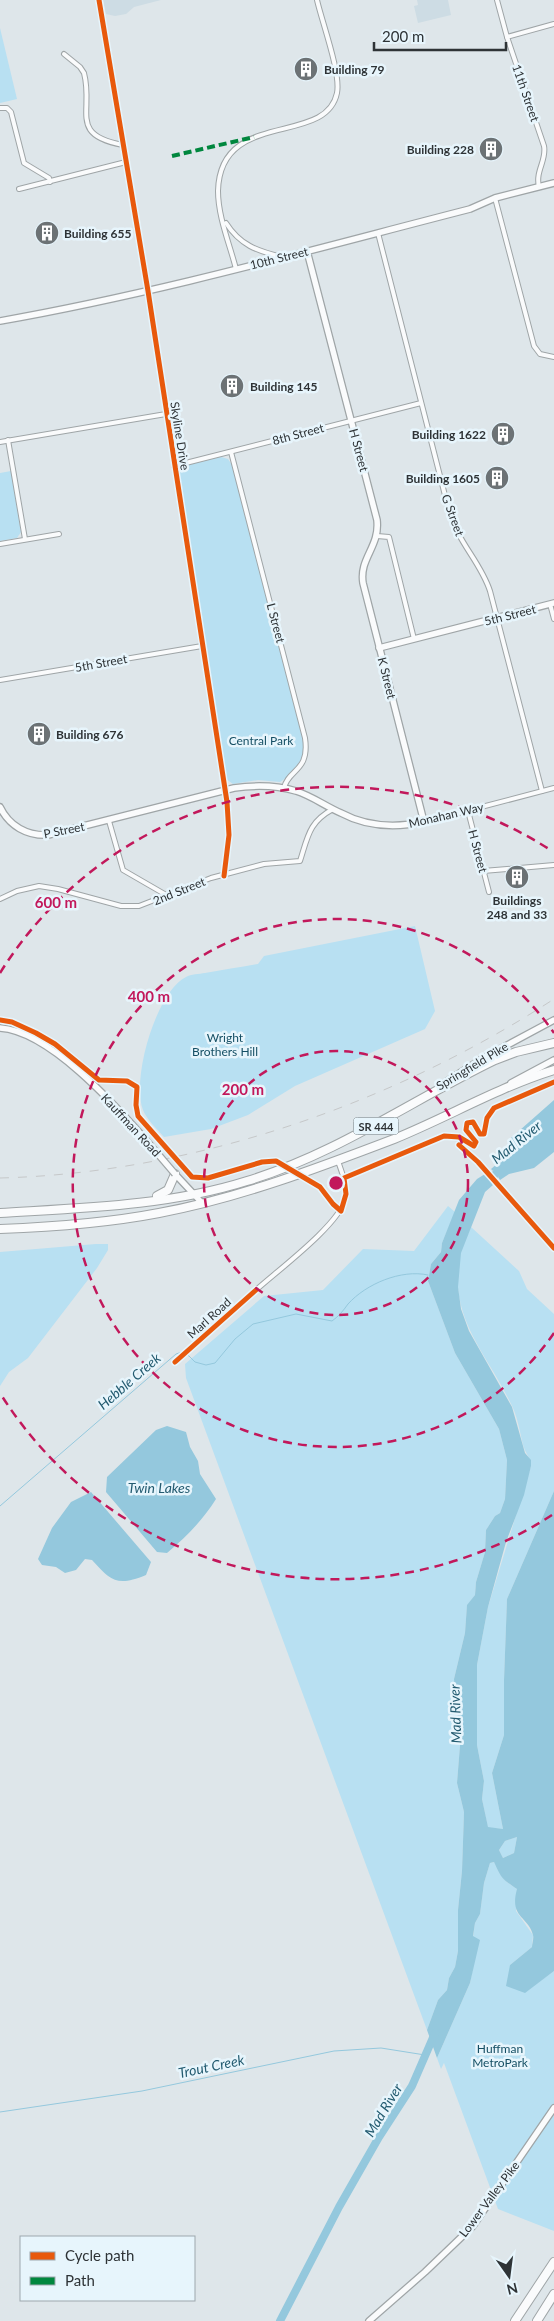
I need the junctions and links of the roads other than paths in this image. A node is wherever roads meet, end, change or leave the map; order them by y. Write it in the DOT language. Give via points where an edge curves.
graph roads {
  1 [pos="99,0"];
  2 [pos="317,0"];
  3 [pos="497,0"];
  4 [pos="554,24"];
  5 [pos="507,36"];
  6 [pos="64,54"];
  7 [pos="0,108"];
  8 [pos="123,145"];
  9 [pos="126,162"];
  10 [pos="50,182"];
  11 [pos="554,183"];
  12 [pos="539,187"];
  13 [pos="19,189"];
  14 [pos="495,198"];
  15 [pos="223,219"];
  16 [pos="378,233"];
  17 [pos="307,251"];
  18 [pos="284,257"];
  19 [pos="236,269"];
  20 [pos="148,291"];
  21 [pos="0,320"];
  22 [pos="554,357"];
  23 [pos="421,403"];
  24 [pos="166,414"];
  25 [pos="351,420"];
  26 [pos="8,440"];
  27 [pos="0,442"];
  28 [pos="231,452"];
  29 [pos="174,466"];
  30 [pos="59,534"];
  31 [pos="377,536"];
  32 [pos="25,540"];
  33 [pos="0,544"];
  34 [pos="552,604"];
  35 [pos="497,618"];
  36 [pos="554,619"];
  37 [pos="414,639"];
  38 [pos="202,646"];
  39 [pos="379,648"];
  40 [pos="0,680"];
  41 [pos="284,788"];
  42 [pos="554,788"];
  43 [pos="225,791"];
  44 [pos="542,791"];
  45 [pos="0,807"];
  46 [pos="333,809"];
  47 [pos="468,811"];
  48 [pos="109,820"];
  49 [pos="424,822"];
  50 [pos="554,865"];
  51 [pos="483,871"];
  52 [pos="224,876"];
  53 [pos="489,892"];
  54 [pos="168,896"];
  55 [pos="0,900"];
  56 [pos="554,1020"];
  57 [pos="0,1028"];
  58 [pos="554,1044"];
  59 [pos="554,1060"];
  60 [pos="554,1070"];
  61 [pos="393,1116"];
  62 [pos="417,1128"];
  63 [pos="338,1159"];
  64 [pos="175,1174"];
  65 [pos="191,1194"];
  66 [pos="202,1203"];
  67 [pos="76,1208"];
  68 [pos="0,1213"];
  69 [pos="0,1229"];
  70 [pos="256,1290"];
  71 [pos="554,2108"];
  72 [pos="554,2262"];
  73 [pos="554,2294"];
  74 [pos="369,2321"];
  75 [pos="515,2321"];
  76 [pos="537,2321"];
  1 -- 8 [label="street, Skyline Drive"];
  2 -- 15 [label="street" via="337,81 335,100 328,111 315,120 254,136 237,148 222,172 218,193"];
  3 -- 5 [label="street, 11th Street"];
  4 -- 5 [label="street"];
  5 -- 12 [label="street, 11th Street" via="544,146 537,174"];
  6 -- 8 [label="street" via="84,73 86,117 91,131 100,139"];
  7 -- 10 [label="street" via="11,112 24,162 49,178"];
  8 -- 9 [label="street, Skyline Drive"];
  9 -- 10 [label="street"];
  9 -- 20 [label="street, Skyline Drive"];
  10 -- 13 [label="street"];
  11 -- 12 [label="street, 10th Street"];
  12 -- 14 [label="street, 10th Street"];
  14 -- 16 [label="street, 10th Street" via="470,209"];
  14 -- 22 [label="street" via="535,348 543,356"];
  15 -- 18 [label="street" via="246,245"];
  15 -- 19 [label="street"];
  16 -- 17 [label="street, 10th Street"];
  16 -- 23 [label="street, G Street"];
  17 -- 18 [label="street, 10th Street"];
  17 -- 25 [label="street, H Street"];
  18 -- 19 [label="street, 10th Street"];
  19 -- 20 [label="street, 10th Street"];
  20 -- 21 [label="street, 10th Street"];
  20 -- 24 [label="street, Skyline Drive"];
  23 -- 25 [label="street, 8th Street"];
  23 -- 35 [label="street, G Street" via="452,520 485,577"];
  24 -- 26 [label="street"];
  24 -- 29 [label="street, Skyline Drive"];
  25 -- 28 [label="street, 8th Street"];
  25 -- 31 [label="street, H Street" via="376,516"];
  26 -- 27 [label="street"];
  26 -- 32 [label="street"];
  28 -- 29 [label="street, 8th Street"];
  28 -- 41 [label="street, L Street" via="305,738 304,760"];
  29 -- 38 [label="street, Skyline Drive"];
  30 -- 32 [label="street"];
  31 -- 37 [label="street" via="388,537"];
  31 -- 39 [label="street, K Street" via="362,575"];
  32 -- 33 [label="street"];
  34 -- 35 [label="street, 5th Street"];
  34 -- 36 [label="street"];
  35 -- 37 [label="street, 5th Street"];
  35 -- 44 [label="street, G Street"];
  37 -- 39 [label="street, 5th Street"];
  38 -- 40 [label="street, 5th Street"];
  38 -- 43 [label="street, Skyline Drive"];
  39 -- 49 [label="street, K Street"];
  41 -- 43 [label="street, Monahan Way" via="255,785"];
  41 -- 46 [label="street, Monahan Way"];
  42 -- 44 [label="street, Monahan Way"];
  43 -- 48 [label="street, Monahan Way"];
  43 -- 52 [label="street, Skyline Drive" via="229,835"];
  44 -- 47 [label="street, Monahan Way"];
  45 -- 48 [label="street, P Street" via="14,825 39,835"];
  46 -- 49 [label="street, Monahan Way" via="354,819 381,825"];
  46 -- 52 [label="street, 2nd Street" via="314,823 300,861 264,864"];
  47 -- 49 [label="street, Monahan Way"];
  47 -- 51 [label="street, H Street"];
  48 -- 54 [label="street" via="124,870"];
  50 -- 51 [label="street"];
  51 -- 53 [label="street, H Street"];
  52 -- 54 [label="street, 2nd Street" via="208,879"];
  54 -- 55 [label="street, 2nd Street" via="143,905 121,906 58,888 39,886 17,891"];
  56 -- 61 [label="street, Springfield Pike" via="483,1058"];
  57 -- 64 [label="street, Kauffman Road, bridge" via="26,1034 55,1053 112,1102"];
  58 -- 61 [label="highway, SR 444" via="524,1049 495,1060"];
  59 -- 62 [label="street"];
  60 -- 62 [label="highway, SR 444"];
  61 -- 65 [label="highway, SR 444" via="304,1160 248,1181"];
  62 -- 63 [label="highway, SR 444"];
  63 -- 66 [label="highway, SR 444"];
  63 -- 70 [label="street" via="344,1178 345,1198 339,1214"];
  64 -- 65 [label="street, Kauffman Road"];
  64 -- 67 [label="highway" via="162,1195"];
  65 -- 66 [label="street, Kauffman Road"];
  65 -- 67 [label="highway, SR 444" via="130,1204"];
  66 -- 69 [label="highway, SR 444" via="137,1216"];
  67 -- 68 [label="highway, SR 444"];
  71 -- 74 [label="street, Lower Valley Pike" via="473,2226"];
  72 -- 75 [label="highway"];
  73 -- 76 [label="highway"];
}
